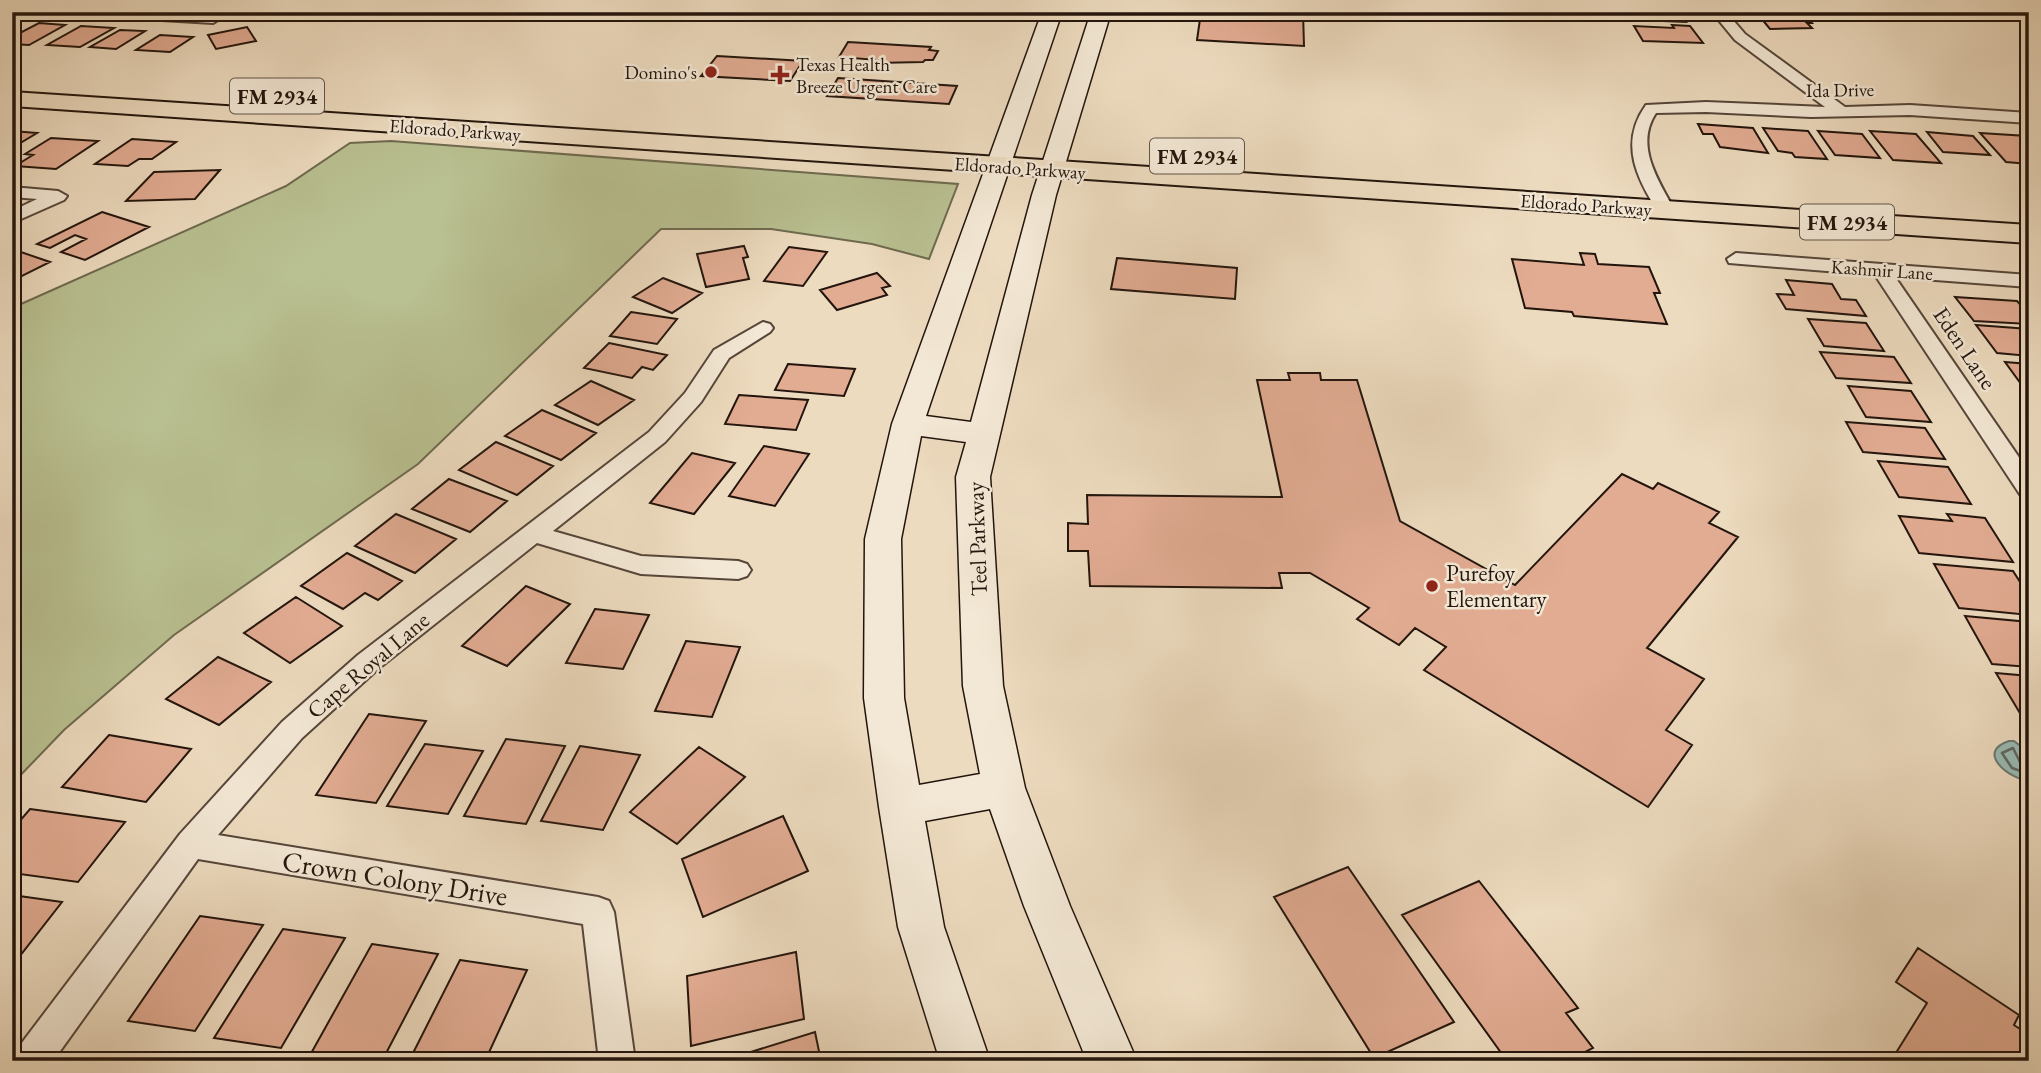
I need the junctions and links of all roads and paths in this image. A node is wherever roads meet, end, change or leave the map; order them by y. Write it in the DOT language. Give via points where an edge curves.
graph roads {
  1 [pos="92,12"];
  2 [pos="1052,12"];
  3 [pos="1101,12"];
  4 [pos="1719,12"];
  5 [pos="219,16"];
  6 [pos="12,79"];
  7 [pos="12,99"];
  8 [pos="1842,112"];
  9 [pos="541,113"];
  10 [pos="2029,118"];
  11 [pos="520,134"];
  12 [pos="1001,155"];
  13 [pos="1055,159"];
  14 [pos="12,192"];
  15 [pos="1660,199"];
  16 [pos="2029,212"];
  17 [pos="12,218"];
  18 [pos="2029,234"];
  19 [pos="1736,260"];
  20 [pos="1881,270"];
  21 [pos="2029,281"];
  22 [pos="763,328"];
  23 [pos="908,424"];
  24 [pos="984,433"];
  25 [pos="2029,490"];
  26 [pos="531,533"];
  27 [pos="738,570"];
  28 [pos="1004,788"];
  29 [pos="901,807"];
  30 [pos="191,844"];
  31 [pos="31,1061"];
  32 [pos="617,1061"];
  33 [pos="965,1061"];
  34 [pos="1112,1061"];
  1 -- 5 [label="street"];
  2 -- 12 [label="main road"];
  3 -- 13 [label="main road, Teel Parkway"];
  4 -- 8 [label="street" via="1740,37"];
  6 -- 9 [label="main road, Eldorado Parkway / FM 2934"];
  7 -- 11 [label="main road, Eldorado Parkway / FM 2934"];
  8 -- 10 [label="street, Ida Drive" via="1917,110"];
  8 -- 15 [label="street, Ida Drive" via="1651,108 1640,123 1637,140"];
  9 -- 11 [label="main road"];
  9 -- 12 [label="main road, Eldorado Parkway / FM 2934"];
  11 -- 12 [label="main road, Eldorado Parkway / FM 2934"];
  12 -- 13 [label="main road, Eldorado Parkway / FM 2934"];
  12 -- 23 [label="main road"];
  13 -- 15 [label="main road, Eldorado Parkway / FM 2934"];
  13 -- 24 [label="main road, Teel Parkway"];
  14 -- 17 [label="street" via="58,196"];
  15 -- 16 [label="main road, Eldorado Parkway / FM 2934"];
  15 -- 18 [label="main road, Eldorado Parkway / FM 2934"];
  19 -- 20 [label="street, Kashmir Lane"];
  20 -- 21 [label="street, Kashmir Lane"];
  20 -- 25 [label="street, Eden Lane"];
  22 -- 26 [label="street, Cape Royal Lane" via="721,354 657,438"];
  23 -- 24 [label="main road"];
  23 -- 29 [label="main road" via="883,538 884,698"];
  24 -- 28 [label="main road, Teel Parkway" via="973,477 983,685"];
  26 -- 27 [label="street" via="641,565"];
  26 -- 30 [label="street, Cape Royal Lane" via="368,662 292,730"];
  28 -- 29 [label="main road"];
  28 -- 34 [label="main road, Teel Parkway"];
  29 -- 33 [label="main road" via="920,926"];
  30 -- 31 [label="street, Cape Royal Lane"];
  30 -- 32 [label="street, Crown Colony Drive" via="598,912"];
}
